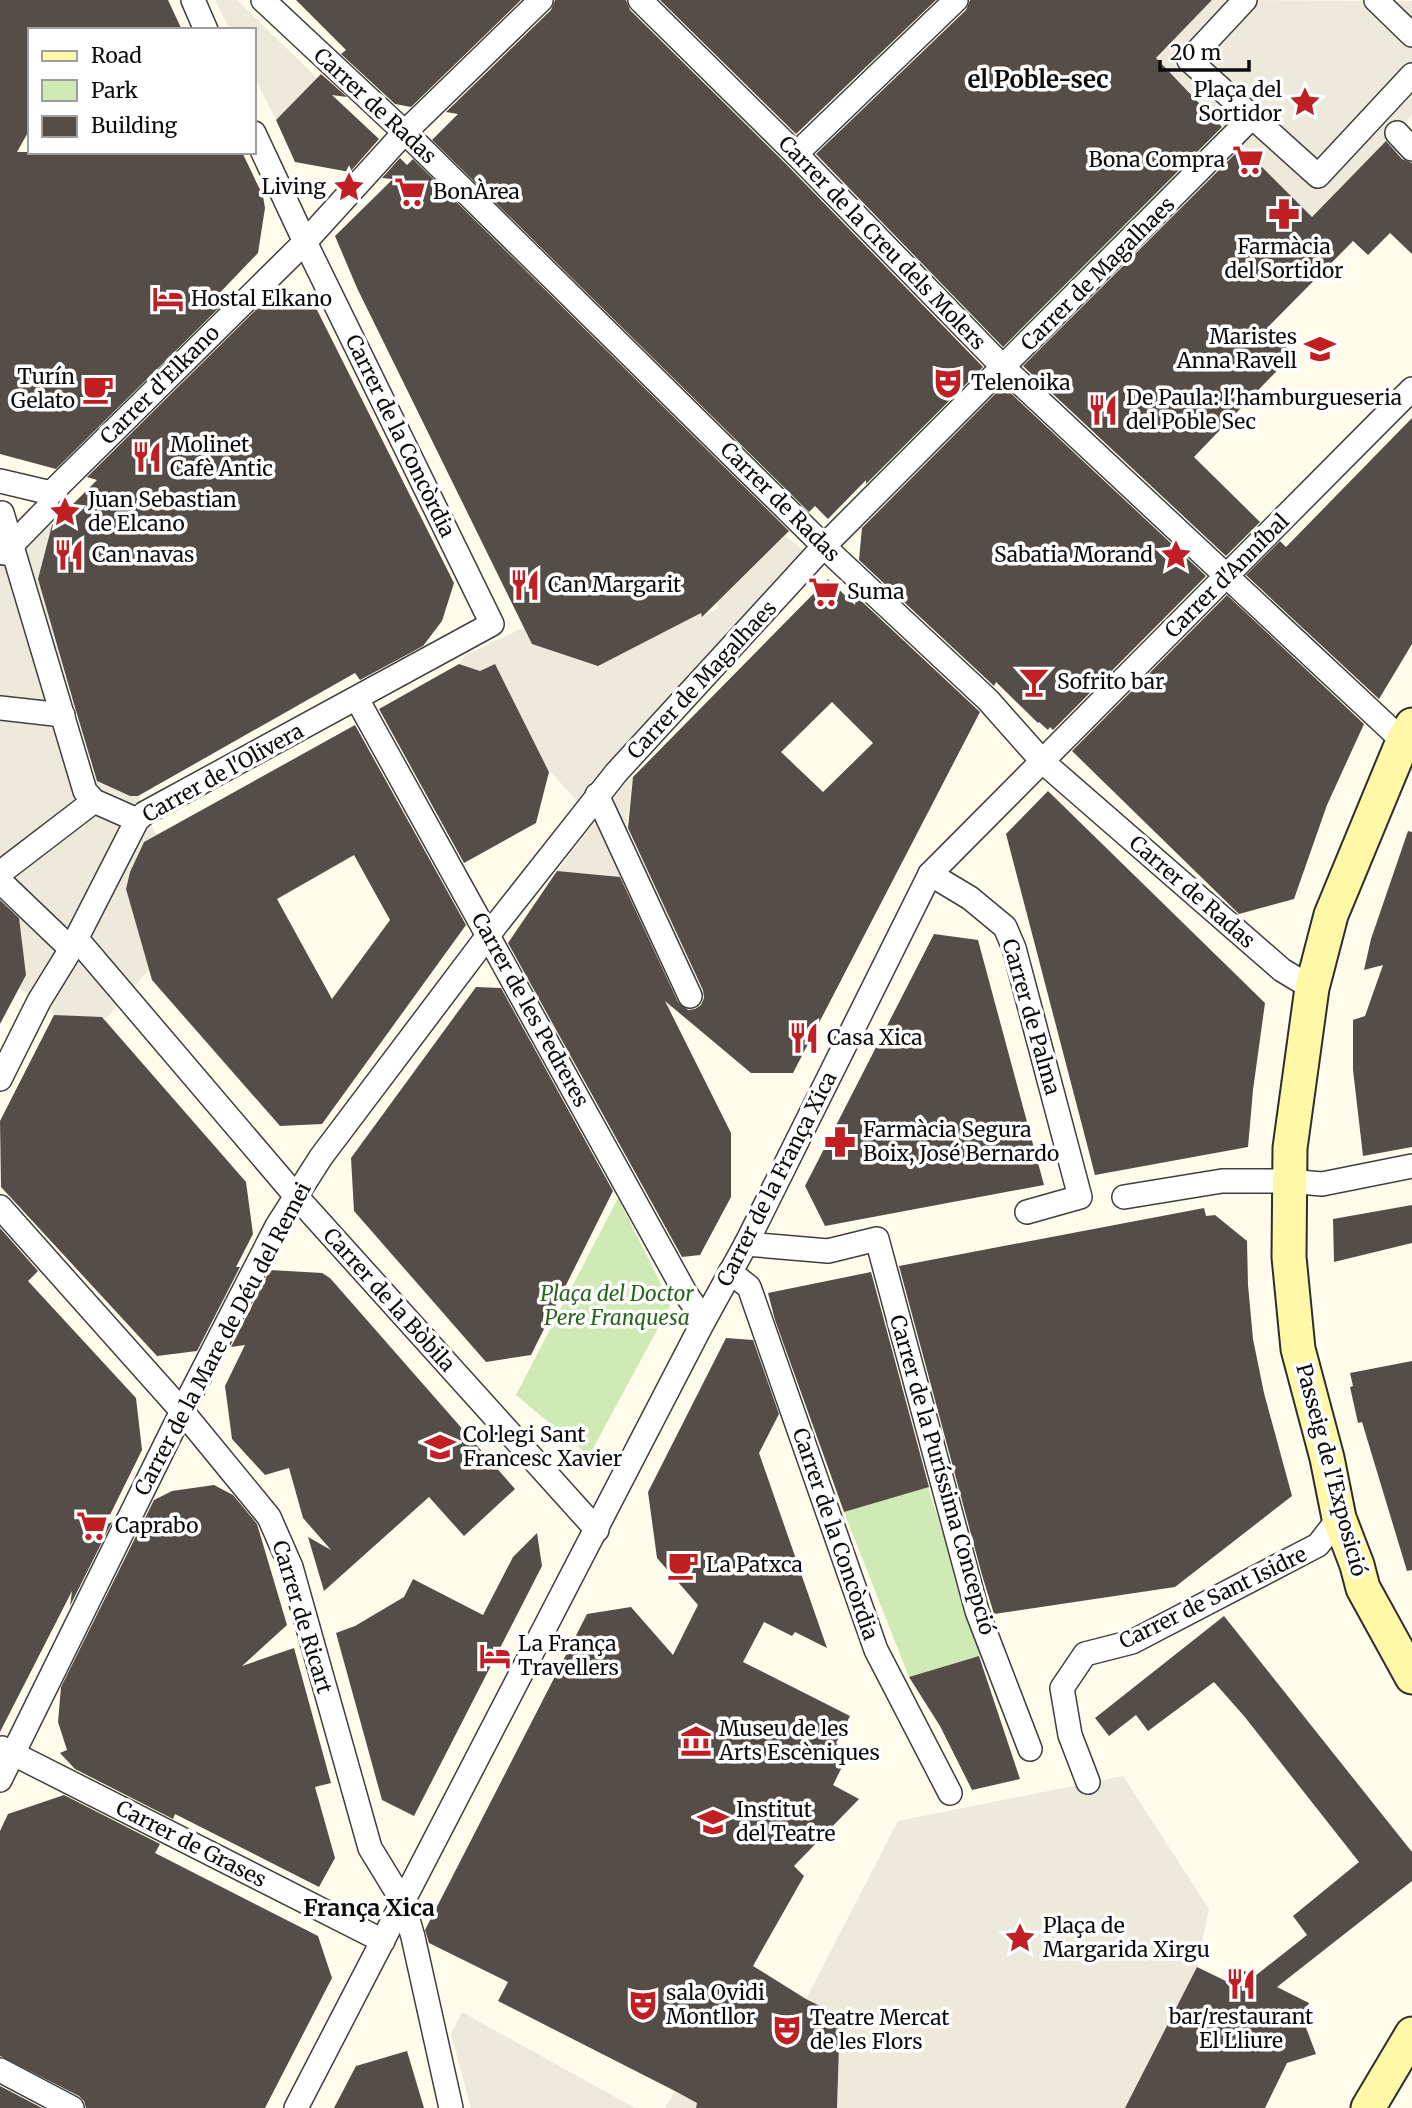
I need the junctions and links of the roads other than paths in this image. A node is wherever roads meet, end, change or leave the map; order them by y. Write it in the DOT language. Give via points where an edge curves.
graph roads {
  1 [pos="193,0"];
  2 [pos="262,0"];
  3 [pos="541,0"];
  4 [pos="640,0"];
  5 [pos="956,0"];
  6 [pos="1245,0"];
  7 [pos="1376,0"];
  8 [pos="205,28"];
  9 [pos="1412,35"];
  10 [pos="1412,75"];
  11 [pos="1251,118"];
  12 [pos="404,133"];
  13 [pos="256,137"];
  14 [pos="796,154"];
  15 [pos="305,242"];
  16 [pos="1004,368"];
  17 [pos="1412,389"];
  18 [pos="0,481"];
  19 [pos="48,508"];
  20 [pos="2,513"];
  21 [pos="824,546"];
  22 [pos="6,551"];
  23 [pos="1226,577"];
  24 [pos="492,624"];
  25 [pos="357,699"];
  26 [pos="0,708"];
  27 [pos="62,715"];
  28 [pos="1408,733"];
  29 [pos="1043,762"];
  30 [pos="597,795"];
  31 [pos="94,801"];
  32 [pos="136,820"];
  33 [pos="0,873"];
  34 [pos="930,874"];
  35 [pos="0,881"];
  36 [pos="489,936"];
  37 [pos="74,944"];
  38 [pos="1312,988"];
  39 [pos="690,996"];
  40 [pos="0,1079"];
  41 [pos="1412,1166"];
  42 [pos="1288,1181"];
  43 [pos="295,1195"];
  44 [pos="1124,1196"];
  45 [pos="0,1207"];
  46 [pos="1027,1212"];
  47 [pos="746,1244"];
  48 [pos="730,1272"];
  49 [pos="704,1320"];
  50 [pos="182,1411"];
  51 [pos="1339,1518"];
  52 [pos="597,1530"];
  53 [pos="1412,1677"];
  54 [pos="1030,1749"];
  55 [pos="7,1751"];
  56 [pos="0,1780"];
  57 [pos="1088,1782"];
  58 [pos="950,1793"];
  59 [pos="403,1902"];
  60 [pos="383,1941"];
  61 [pos="1412,2034"];
  62 [pos="0,2070"];
  63 [pos="72,2108"];
  64 [pos="296,2108"];
  65 [pos="451,2108"];
  66 [pos="1368,2108"];
  1 -- 8 [label="street"];
  2 -- 12 [label="street, Carrer de Radas"];
  3 -- 12 [label="street, Carrer d'Elkano"];
  4 -- 14 [label="street, Carrer de la Creu dels Molers"];
  5 -- 14 [label="street"];
  6 -- 11 [label="street" via="1189,60"];
  7 -- 9 [label="street"];
  10 -- 11 [label="street" via="1318,176"];
  11 -- 16 [label="street, Carrer de Magalhaes"];
  12 -- 15 [label="street, Carrer d'Elkano"];
  12 -- 21 [label="street, Carrer de Radas"];
  13 -- 15 [label="street, Carrer de la Concòrdia"];
  14 -- 16 [label="street, Carrer de la Creu dels Molers"];
  15 -- 18 [label="street, Carrer d'Elkano" via="51,493"];
  15 -- 24 [label="street, Carrer de la Concòrdia"];
  16 -- 21 [label="street, Carrer de Magalhaes"];
  16 -- 23 [label="street, Carrer de la Creu dels Molers"];
  17 -- 23 [label="street, Carrer d'Anníbal"];
  19 -- 22 [label="street"];
  20 -- 22 [label="street"];
  21 -- 29 [label="street, Carrer de Radas" via="988,699"];
  21 -- 30 [label="street, Carrer de Magalhaes"];
  22 -- 27 [label="street"];
  23 -- 28 [label="street, Carrer de la Creu dels Molers"];
  23 -- 29 [label="street, Carrer d'Anníbal"];
  24 -- 25 [label="street, Carrer de l'Olivera"];
  25 -- 32 [label="street, Carrer de l'Olivera"];
  25 -- 36 [label="street, Carrer de les Pedreres"];
  26 -- 27 [label="street"];
  27 -- 31 [label="street" via="85,791"];
  28 -- 38 [label="street, Passeig de l'Exposició" via="1332,915"];
  29 -- 34 [label="street, Carrer de la França Xica"];
  29 -- 38 [label="street, Carrer de Radas" via="1282,970"];
  30 -- 36 [label="street, Carrer de la Mare de Déu del Remei"];
  30 -- 39 [label="street"];
  31 -- 32 [label="street"];
  31 -- 33 [label="street"];
  32 -- 37 [label="street, Carrer de l'Olivera"];
  34 -- 46 [label="street, Carrer de Palma" via="1005,927 1014,948 1080,1197"];
  34 -- 47 [label="street, Carrer de la França Xica"];
  35 -- 37 [label="street, Carrer de la Bòbila"];
  36 -- 43 [label="street, Carrer de la Mare de Déu del Remei"];
  36 -- 49 [label="street, Carrer de les Pedreres"];
  37 -- 40 [label="street, Carrer de l'Olivera"];
  37 -- 43 [label="street, Carrer de la Bòbila"];
  38 -- 42 [label="street, Passeig de l'Exposició"];
  41 -- 42 [label="street" via="1322,1184"];
  42 -- 44 [label="street" via="1222,1181"];
  42 -- 51 [label="street, Passeig de l'Exposició" via="1289,1257 1298,1349"];
  43 -- 50 [label="street, Carrer de la Mare de Déu del Remei"];
  43 -- 52 [label="street, Carrer de la Bòbila"];
  45 -- 50 [label="street, Carrer de Ricart"];
  47 -- 48 [label="street, Carrer de la França Xica"];
  47 -- 54 [label="street, Carrer de la Puríssima Concepció" via="828,1251 877,1239 977,1611"];
  48 -- 49 [label="street, Carrer de la França Xica"];
  48 -- 58 [label="street, Carrer de la Concòrdia" via="749,1287 876,1650"];
  49 -- 52 [label="street, Carrer de la França Xica"];
  50 -- 55 [label="street, Carrer de la Mare de Déu del Remei"];
  50 -- 59 [label="street, Carrer de Ricart" via="269,1517 291,1567 370,1848"];
  51 -- 53 [label="street, Passeig de l'Exposició" via="1363,1588"];
  51 -- 57 [label="street, Carrer de Sant Isidre" via="1318,1545 1132,1642 1085,1654 1062,1688 1070,1735"];
  52 -- 59 [label="street, Carrer de la França Xica"];
  55 -- 56 [label="street, Carrer de la Mare de Déu del Remei"];
  55 -- 60 [label="street, Carrer de Grases"];
  59 -- 60 [label="street, Carrer de la França Xica"];
  59 -- 65 [label="street, Carrer de Ricart"];
  60 -- 64 [label="street, Carrer de la França Xica"];
  61 -- 66 [label="street"];
  62 -- 63 [label="street"];
}
